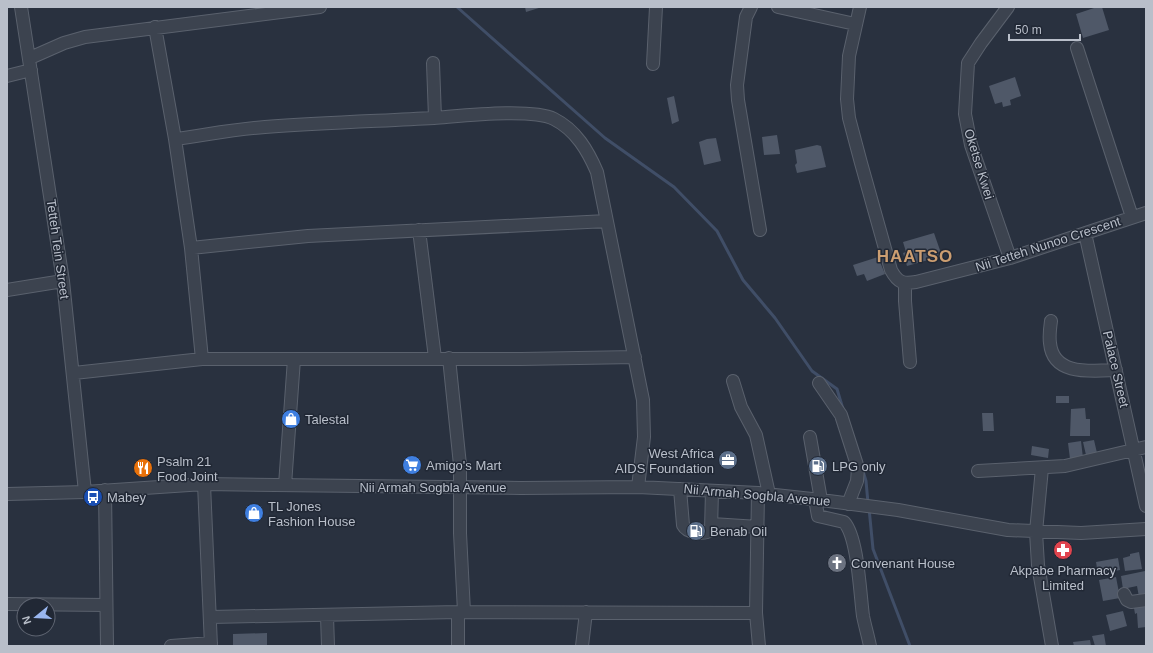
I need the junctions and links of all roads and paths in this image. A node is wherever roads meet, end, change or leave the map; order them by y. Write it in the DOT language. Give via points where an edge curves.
graph roads {
  1 [pos="21,7"];
  2 [pos="320,7"];
  3 [pos="656,7"];
  4 [pos="751,7"];
  5 [pos="778,7"];
  6 [pos="860,7"];
  7 [pos="1008,7"];
  8 [pos="855,24"];
  9 [pos="155,27"];
  10 [pos="1077,48"];
  11 [pos="30,58"];
  12 [pos="433,63"];
  13 [pos="653,64"];
  14 [pos="31,70"];
  15 [pos="7,76"];
  16 [pos="435,118"];
  17 [pos="175,139"];
  18 [pos="1146,213"];
  19 [pos="1132,217"];
  20 [pos="607,221"];
  21 [pos="419,230"];
  22 [pos="760,230"];
  23 [pos="1085,233"];
  24 [pos="191,248"];
  25 [pos="1010,258"];
  26 [pos="63,281"];
  27 [pos="905,284"];
  28 [pos="7,290"];
  29 [pos="1051,321"];
  30 [pos="635,357"];
  31 [pos="435,358"];
  32 [pos="449,358"];
  33 [pos="202,359"];
  34 [pos="294,359"];
  35 [pos="910,362"];
  36 [pos="1116,370"];
  37 [pos="74,373"];
  38 [pos="734,381"];
  39 [pos="819,383"];
  40 [pos="810,437"];
  41 [pos="1146,447"];
  42 [pos="1134,450"];
  43 [pos="1042,468"];
  44 [pos="978,471"];
  45 [pos="204,484"];
  46 [pos="285,485"];
  47 [pos="459,486"];
  48 [pos="638,487"];
  49 [pos="680,489"];
  50 [pos="105,490"];
  51 [pos="712,491"];
  52 [pos="85,492"];
  53 [pos="7,494"];
  54 [pos="764,494"];
  55 [pos="818,500"];
  56 [pos="853,504"];
  57 [pos="1146,506"];
  58 [pos="712,524"];
  59 [pos="758,527"];
  60 [pos="1146,529"];
  61 [pos="1036,532"];
  62 [pos="1124,594"];
  63 [pos="1146,600"];
  64 [pos="7,604"];
  65 [pos="106,604"];
  66 [pos="461,612"];
  67 [pos="586,612"];
  68 [pos="756,613"];
  69 [pos="327,616"];
  70 [pos="211,617"];
  71 [pos="212,645"];
  72 [pos="107,646"];
  73 [pos="171,646"];
  74 [pos="328,646"];
  75 [pos="458,646"];
  76 [pos="582,646"];
  77 [pos="759,646"];
  78 [pos="870,646"];
  79 [pos="1052,646"];
  1 -- 11 [label="street, Tetteh Tein Street"];
  2 -- 9 [label="street"];
  3 -- 13 [label="street"];
  4 -- 22 [label="street" via="746,16 737,85"];
  5 -- 8 [label="street"];
  6 -- 8 [label="street"];
  7 -- 25 [label="street, Oketse Kwei" via="968,63 965,114 971,145"];
  8 -- 27 [label="street" via="847,75 849,118 891,270 899,282"];
  9 -- 11 [label="street" via="85,37"];
  9 -- 17 [label="street"];
  10 -- 19 [label="street"];
  11 -- 14 [label="street, Tetteh Tein Street"];
  12 -- 16 [label="street"];
  14 -- 15 [label="street"];
  14 -- 26 [label="street, Tetteh Tein Street"];
  16 -- 17 [label="street" via="263,127"];
  16 -- 20 [label="street" via="538,114 554,119 568,128 590,155 597,172"];
  17 -- 24 [label="street"];
  18 -- 19 [label="street, Nii Tetteh Nunoo Crescent"];
  19 -- 23 [label="street, Nii Tetteh Nunoo Crescent"];
  20 -- 21 [label="street"];
  20 -- 30 [label="street"];
  21 -- 24 [label="street" via="308,236"];
  21 -- 31 [label="street"];
  23 -- 25 [label="street, Nii Tetteh Nunoo Crescent"];
  23 -- 36 [label="street, Palace Street"];
  24 -- 33 [label="street"];
  25 -- 27 [label="street, Nii Tetteh Nunoo Crescent"];
  26 -- 28 [label="street"];
  26 -- 37 [label="street, Tetteh Tein Street"];
  27 -- 35 [label="street"];
  29 -- 36 [label="street" via="1049,341 1056,360 1069,368 1083,371"];
  30 -- 32 [label="street"];
  30 -- 48 [label="street" via="643,400 644,437"];
  31 -- 32 [label="street"];
  31 -- 34 [label="street"];
  32 -- 47 [label="street" via="456,414"];
  33 -- 34 [label="street"];
  33 -- 37 [label="street"];
  34 -- 46 [label="street"];
  36 -- 42 [label="street, Palace Street"];
  37 -- 52 [label="street, Tetteh Tein Street"];
  38 -- 54 [label="street" via="741,407 756,435"];
  39 -- 56 [label="street" via="841,415 858,468"];
  40 -- 55 [label="street"];
  41 -- 42 [label="street"];
  42 -- 43 [label="street" via="1065,466"];
  42 -- 57 [label="street, Palace Street"];
  43 -- 44 [label="street"];
  43 -- 61 [label="street"];
  45 -- 46 [label="street, Nii Armah Sogbla Avenue"];
  45 -- 50 [label="street, Nii Armah Sogbla Avenue"];
  45 -- 70 [label="street"];
  46 -- 47 [label="street, Nii Armah Sogbla Avenue"];
  47 -- 48 [label="street, Nii Armah Sogbla Avenue"];
  47 -- 66 [label="street"];
  48 -- 49 [label="street, Nii Armah Sogbla Avenue"];
  49 -- 51 [label="street, Nii Armah Sogbla Avenue"];
  49 -- 58 [label="street" via="685,530 708,532"];
  50 -- 52 [label="street, Nii Armah Sogbla Avenue"];
  50 -- 65 [label="street"];
  51 -- 54 [label="street, Nii Armah Sogbla Avenue"];
  51 -- 58 [label="street"];
  52 -- 53 [label="street, Nii Armah Sogbla Avenue"];
  54 -- 55 [label="street, Nii Armah Sogbla Avenue"];
  54 -- 59 [label="street"];
  55 -- 56 [label="street, Nii Armah Sogbla Avenue"];
  55 -- 78 [label="street" via="818,516 844,522 850,531"];
  56 -- 61 [label="street, Nii Armah Sogbla Avenue" via="1008,530"];
  58 -- 59 [label="street"];
  59 -- 68 [label="street"];
  60 -- 61 [label="street, Nii Armah Sogbla Avenue" via="1081,533"];
  61 -- 79 [label="street" via="1038,566"];
  62 -- 63 [label="street" via="1131,602"];
  64 -- 65 [label="street"];
  65 -- 72 [label="street"];
  66 -- 67 [label="street"];
  66 -- 69 [label="street"];
  66 -- 75 [label="street"];
  67 -- 68 [label="street"];
  67 -- 76 [label="street"];
  68 -- 77 [label="street"];
  69 -- 70 [label="street"];
  69 -- 74 [label="street"];
  70 -- 71 [label="street"];
  71 -- 73 [label="street"];
}
